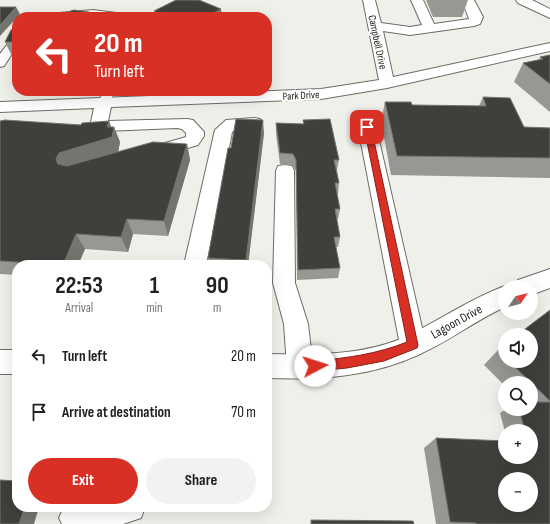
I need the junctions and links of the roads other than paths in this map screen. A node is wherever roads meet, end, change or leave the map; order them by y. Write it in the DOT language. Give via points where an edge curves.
graph roads {
  1 [pos="369,0"];
  2 [pos="417,0"];
  3 [pos="468,0"];
  4 [pos="522,0"];
  5 [pos="550,14"];
  6 [pos="375,26"];
  7 [pos="430,29"];
  8 [pos="12,45"];
  9 [pos="550,46"];
  10 [pos="0,64"];
  11 [pos="387,83"];
  12 [pos="272,94"];
  13 [pos="106,96"];
  14 [pos="0,107"];
  15 [pos="254,123"];
  16 [pos="367,127"];
  17 [pos="141,154"];
  18 [pos="285,171"];
  19 [pos="196,260"];
  20 [pos="550,278"];
  21 [pos="538,282"];
  22 [pos="498,299"];
  23 [pos="413,345"];
  24 [pos="0,362"];
  25 [pos="12,362"];
  26 [pos="272,366"];
  27 [pos="300,367"];
  28 [pos="105,512"];
  29 [pos="75,518"];
  1 -- 6 [label="street, Campbell Drive"];
  2 -- 7 [label="street"];
  3 -- 7 [label="street" via="475,20"];
  4 -- 5 [label="street"];
  6 -- 7 [label="street" via="410,31"];
  6 -- 11 [label="street, Campbell Drive"];
  8 -- 10 [label="lane"];
  9 -- 11 [label="street, Park Drive"];
  11 -- 12 [label="street, Park Drive" via="321,94"];
  13 -- 14 [label="street, Park Drive"];
  13 -- 17 [label="street" via="99,117 101,124 105,126 177,123 187,124 195,132 192,142"];
  15 -- 19 [label="street" via="232,124 224,130"];
  16 -- 23 [label="street"];
  18 -- 27 [label="street" via="284,283 296,324"];
  20 -- 21 [label="street"];
  22 -- 23 [label="street, Lagoon Drive"];
  23 -- 27 [label="street, Lagoon Drive" via="384,356 347,363"];
  24 -- 25 [label="street"];
  26 -- 27 [label="street, Lagoon Drive"];
  28 -- 29 [label="street"];
}
